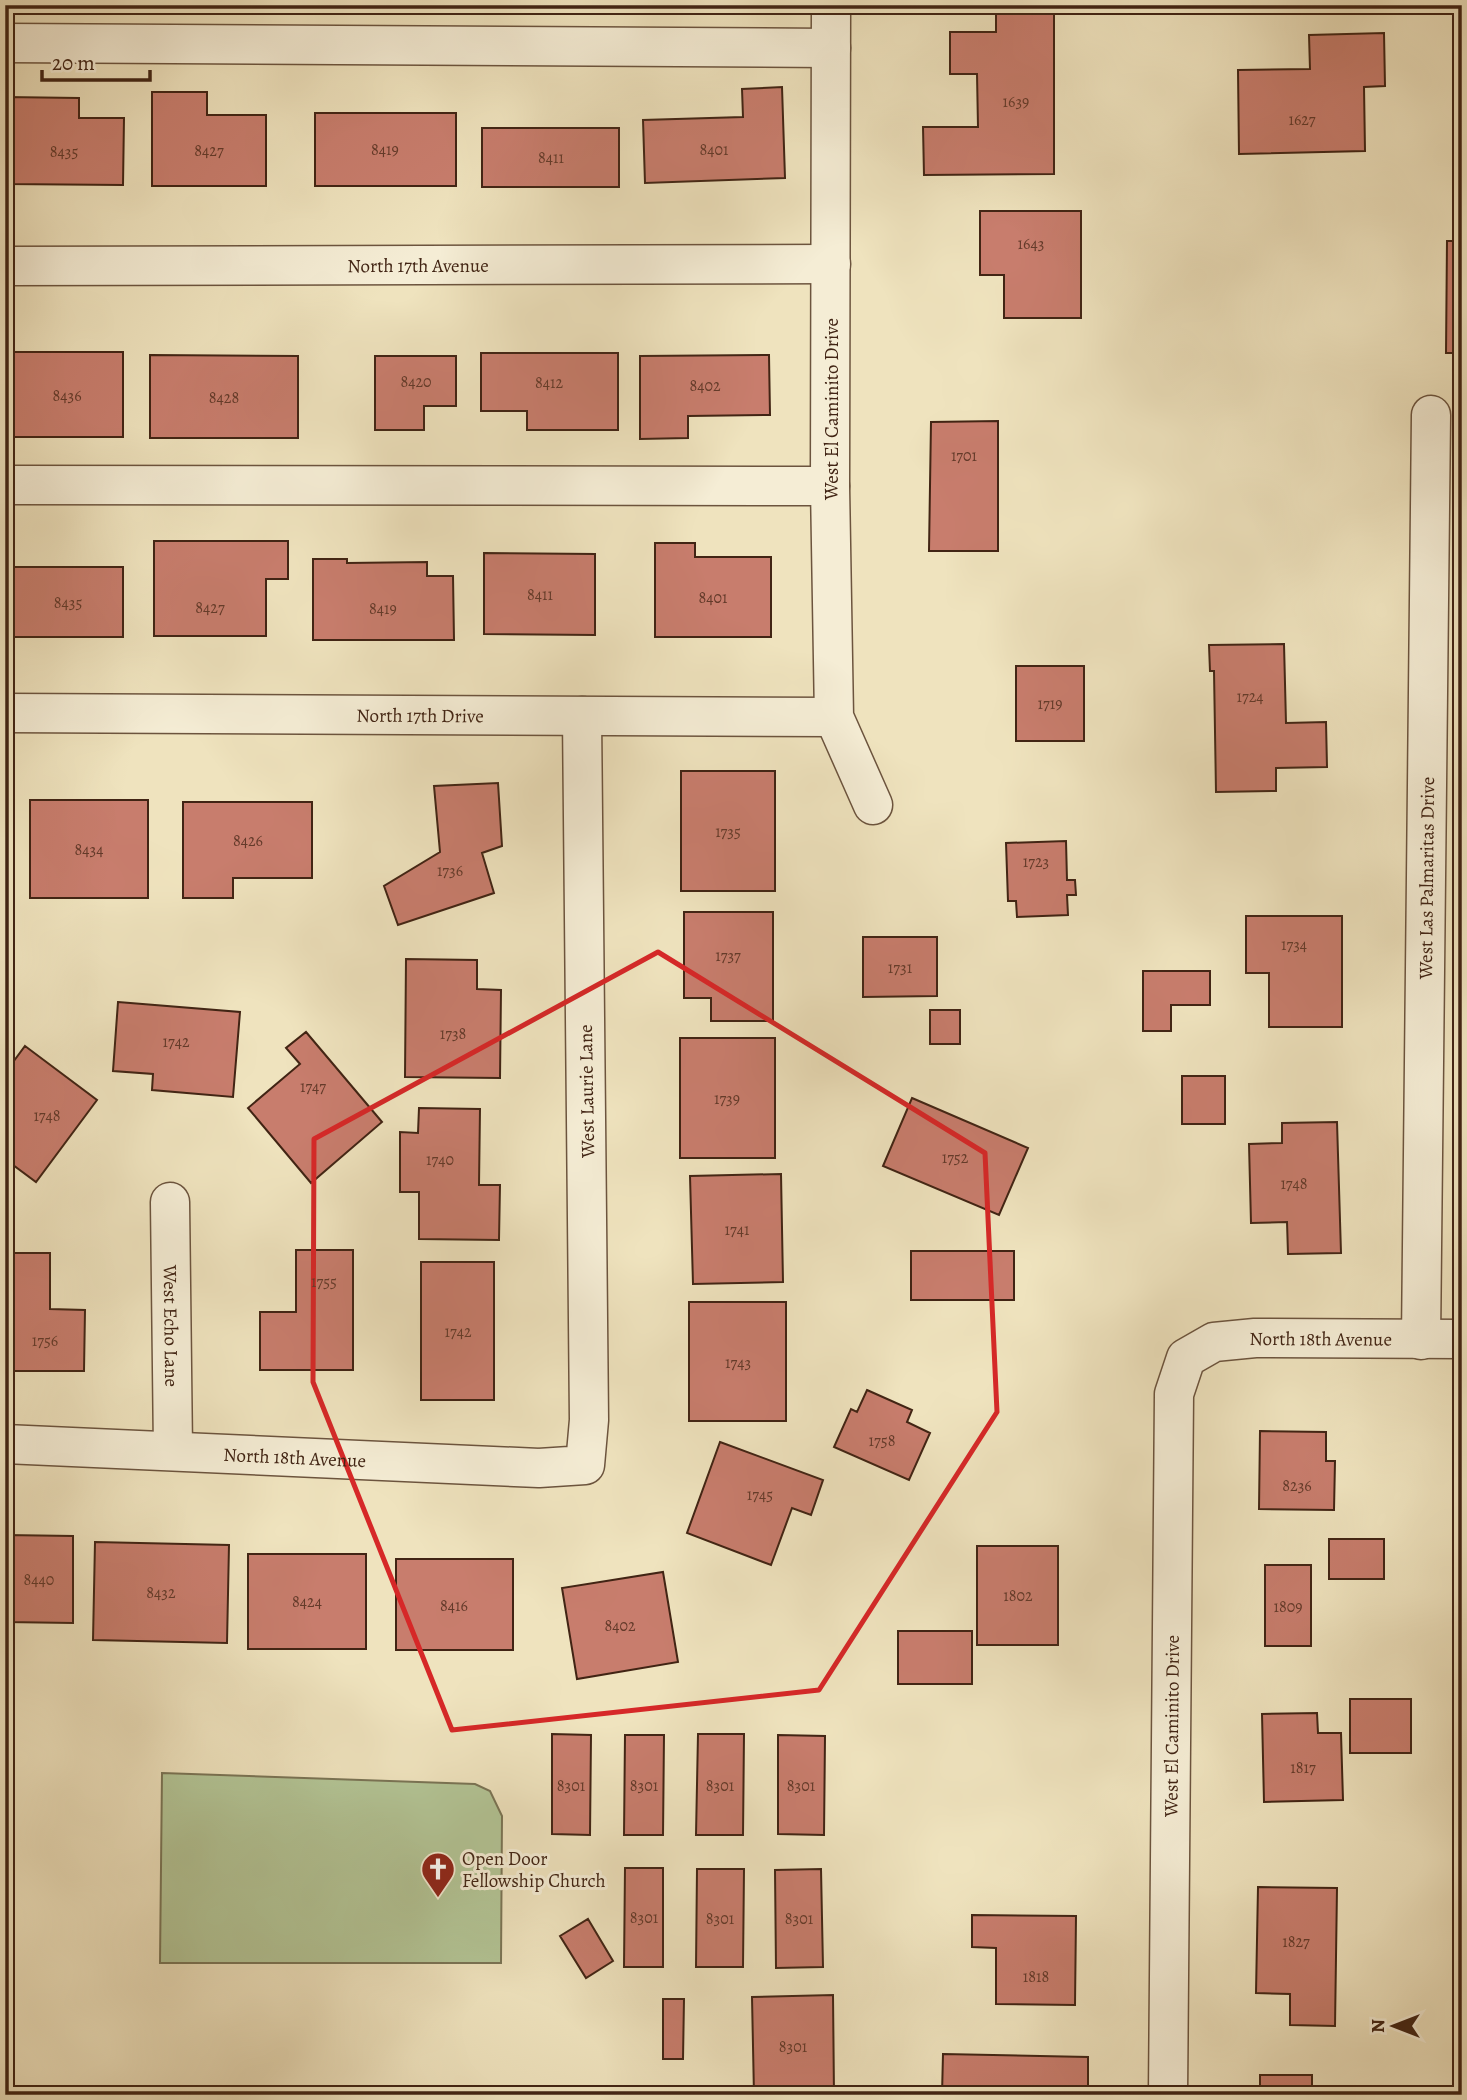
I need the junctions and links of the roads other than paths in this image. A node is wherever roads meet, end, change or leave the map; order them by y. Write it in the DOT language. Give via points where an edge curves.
graph roads {
  1 [pos="831,5"];
  2 [pos="5,43"];
  3 [pos="831,48"];
  4 [pos="831,264"];
  5 [pos="5,266"];
  6 [pos="1431,415"];
  7 [pos="5,485"];
  8 [pos="830,486"];
  9 [pos="5,713"];
  10 [pos="582,716"];
  11 [pos="834,716"];
  12 [pos="873,805"];
  13 [pos="170,1202"];
  14 [pos="1462,1339"];
  15 [pos="1422,1340"];
  16 [pos="1186,1358"];
  17 [pos="5,1444"];
  18 [pos="173,1450"];
  19 [pos="585,1465"];
  20 [pos="1168,2095"];
  1 -- 3 [label="street, West El Caminito Drive"];
  2 -- 3 [label="street"];
  3 -- 4 [label="street, West El Caminito Drive"];
  4 -- 5 [label="street, North 17th Avenue"];
  4 -- 8 [label="street, West El Caminito Drive"];
  6 -- 15 [label="street, West Las Palmaritas Drive"];
  7 -- 8 [label="street"];
  8 -- 11 [label="street, West El Caminito Drive"];
  9 -- 10 [label="street, North 17th Drive"];
  10 -- 11 [label="street, North 17th Drive"];
  10 -- 19 [label="street, West Laurie Lane" via="589,1420"];
  11 -- 12 [label="street, West El Caminito Drive"];
  13 -- 18 [label="street, West Echo Lane"];
  14 -- 15 [label="street, North 18th Avenue"];
  15 -- 16 [label="street, North 18th Avenue" via="1255,1338 1214,1342"];
  16 -- 20 [label="street, West El Caminito Drive" via="1174,1394"];
  17 -- 18 [label="street, North 18th Avenue"];
  18 -- 19 [label="street, North 18th Avenue" via="539,1468"];
}
